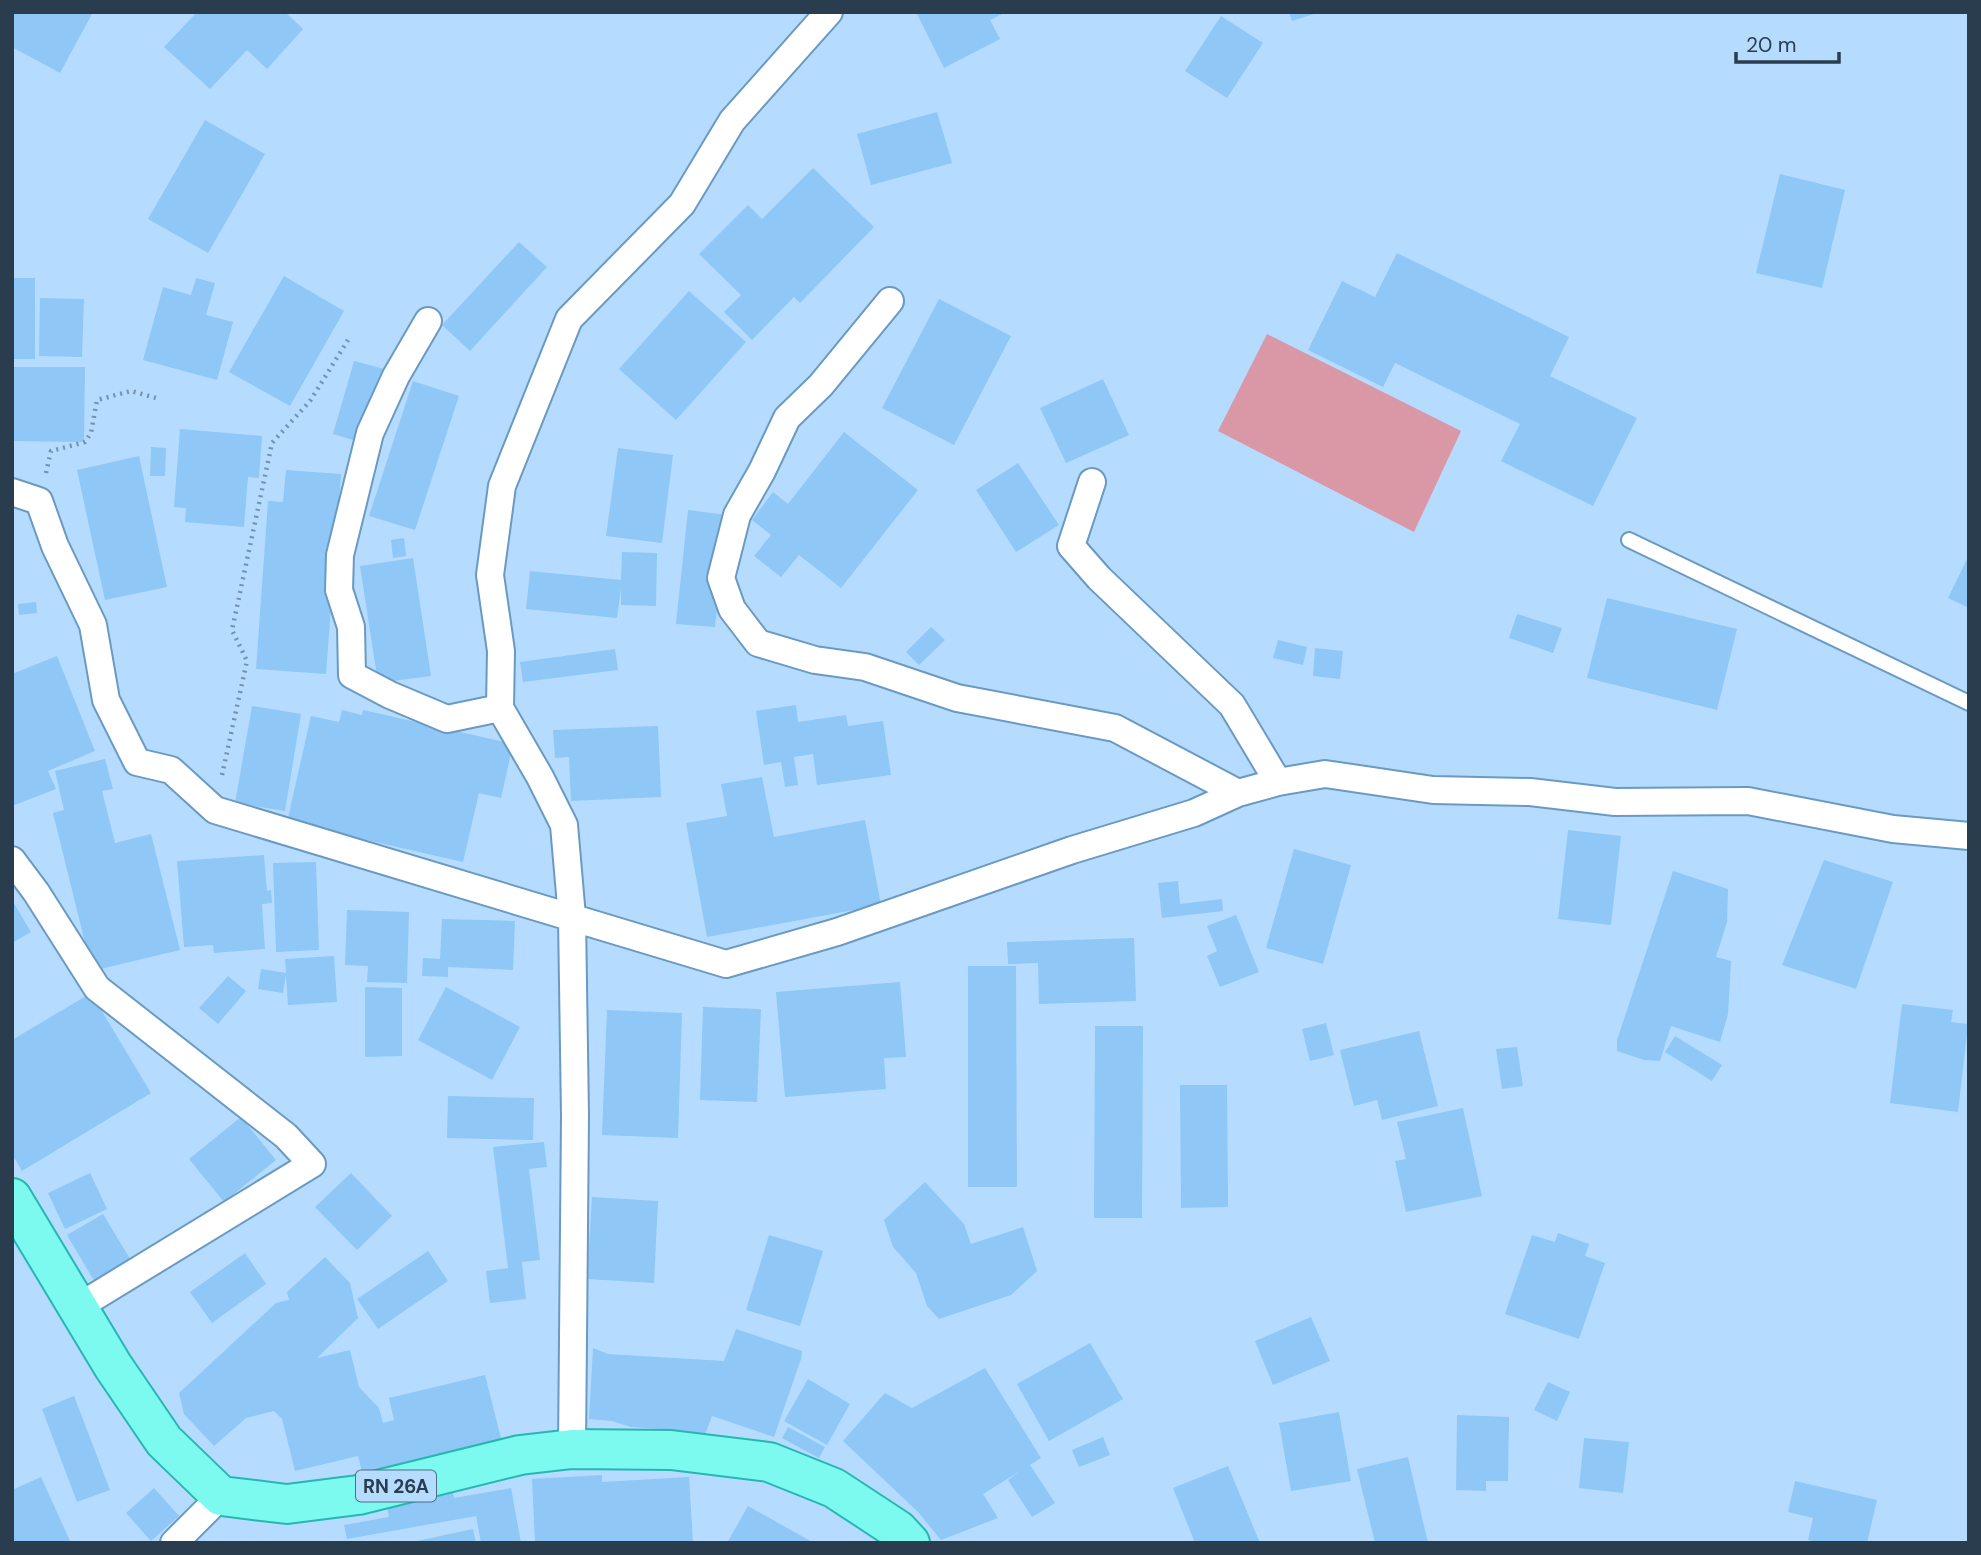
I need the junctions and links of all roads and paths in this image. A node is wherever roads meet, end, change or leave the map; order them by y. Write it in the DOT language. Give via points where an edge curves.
graph roads {
  1 [pos="829,12"];
  2 [pos="890,301"];
  3 [pos="428,321"];
  4 [pos="348,340"];
  5 [pos="156,398"];
  6 [pos="1092,482"];
  7 [pos="12,492"];
  8 [pos="39,501"];
  9 [pos="1629,540"];
  10 [pos="1969,703"];
  11 [pos="500,708"];
  12 [pos="1278,782"];
  13 [pos="1238,793"];
  14 [pos="215,810"];
  15 [pos="1969,835"];
  16 [pos="12,860"];
  17 [pos="572,917"];
  18 [pos="12,1198"];
  19 [pos="78,1307"];
  20 [pos="572,1449"];
  21 [pos="221,1496"];
  22 [pos="174,1543"];
  23 [pos="910,1543"];
  1 -- 11 [label="street" via="732,121 681,204 569,319 502,486 490,575 501,651"];
  2 -- 13 [label="street" via="821,385 787,418 737,516 721,578 732,609 758,643 815,660 865,667 957,698 1115,727"];
  3 -- 11 [label="street" via="370,433 343,543 339,590 351,627 352,675 447,719"];
  4 -- 14 [label="path" via="310,401 272,443 232,630 247,661"];
  5 -- 8 [label="path" via="131,391 97,400 85,442 51,452"];
  6 -- 12 [label="street" via="1071,546 1232,705"];
  7 -- 8 [label="street"];
  8 -- 14 [label="street" via="93,625 106,700 136,762 171,770"];
  9 -- 10 [label="lane"];
  11 -- 17 [label="street" via="564,825"];
  12 -- 13 [label="street"];
  12 -- 15 [label="street" via="1325,774 1433,790 1530,792 1615,802 1748,801 1893,829"];
  13 -- 17 [label="street" via="1194,813 837,932 726,964"];
  14 -- 17 [label="street"];
  16 -- 19 [label="street" via="97,988 286,1136 312,1164"];
  17 -- 20 [label="street"];
  18 -- 19 [label="main road"];
  19 -- 21 [label="main road" via="164,1441"];
  20 -- 21 [label="main road, RN 26A" via="520,1455 358,1495 287,1504"];
  20 -- 23 [label="main road, RN 26A" via="671,1450 769,1462 834,1488"];
  21 -- 22 [label="street"];
}
